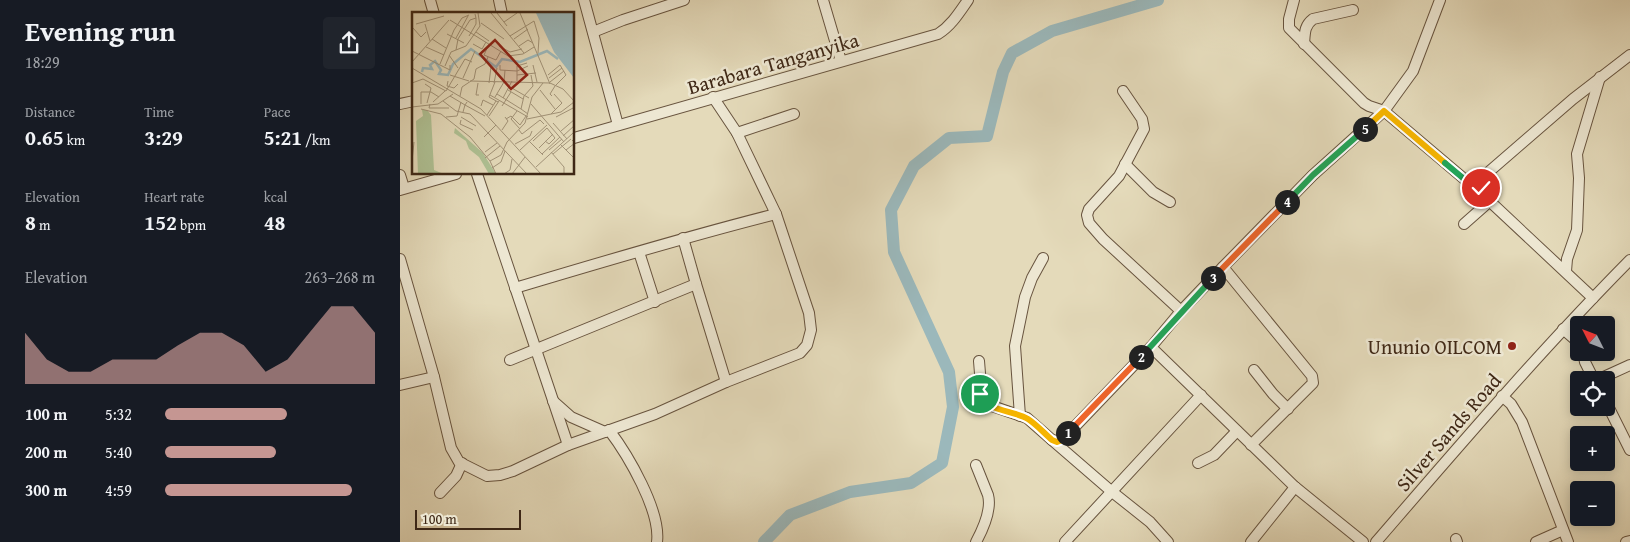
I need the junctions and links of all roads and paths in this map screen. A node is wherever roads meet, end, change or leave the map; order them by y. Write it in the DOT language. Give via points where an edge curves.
graph roads {
  1 [pos="584,0"];
  2 [pos="684,0"];
  3 [pos="823,0"];
  4 [pos="968,0"];
  5 [pos="1294,0"];
  6 [pos="1440,0"];
  7 [pos="1353,10"];
  8 [pos="593,32"];
  9 [pos="1304,44"];
  10 [pos="1630,55"];
  11 [pos="841,61"];
  12 [pos="1600,77"];
  13 [pos="1123,91"];
  14 [pos="712,97"];
  15 [pos="1384,111"];
  16 [pos="794,114"];
  17 [pos="618,125"];
  18 [pos="737,133"];
  19 [pos="575,138"];
  20 [pos="1125,164"];
  21 [pos="400,175"];
  22 [pos="452,175"];
  23 [pos="477,175"];
  24 [pos="402,189"];
  25 [pos="1486,197"];
  26 [pos="1170,202"];
  27 [pos="776,214"];
  28 [pos="1464,224"];
  29 [pos="683,238"];
  30 [pos="639,252"];
  31 [pos="400,258"];
  32 [pos="1043,258"];
  33 [pos="1630,260"];
  34 [pos="1223,266"];
  35 [pos="1566,272"];
  36 [pos="696,284"];
  37 [pos="514,288"];
  38 [pos="1593,298"];
  39 [pos="654,302"];
  40 [pos="1181,311"];
  41 [pos="1563,328"];
  42 [pos="1570,335"];
  43 [pos="1151,347"];
  44 [pos="535,351"];
  45 [pos="510,360"];
  46 [pos="979,361"];
  47 [pos="1630,365"];
  48 [pos="1254,370"];
  49 [pos="1615,372"];
  50 [pos="434,377"];
  51 [pos="726,382"];
  52 [pos="400,384"];
  53 [pos="1201,394"];
  54 [pos="1502,396"];
  55 [pos="552,401"];
  56 [pos="1288,409"];
  57 [pos="1020,416"];
  58 [pos="1613,416"];
  59 [pos="607,431"];
  60 [pos="1237,431"];
  61 [pos="1052,440"];
  62 [pos="568,445"];
  63 [pos="1251,445"];
  64 [pos="1630,450"];
  65 [pos="462,463"];
  66 [pos="1198,463"];
  67 [pos="976,464"];
  68 [pos="1295,487"];
  69 [pos="1111,491"];
  70 [pos="440,493"];
  71 [pos="1563,530"];
  72 [pos="658,542"];
  73 [pos="976,542"];
  74 [pos="1065,542"];
  75 [pos="1168,542"];
  76 [pos="1251,542"];
  77 [pos="1363,542"];
  78 [pos="1376,542"];
  79 [pos="1536,542"];
  80 [pos="1568,542"];
  1 -- 8 [label="street"];
  2 -- 8 [label="street"];
  3 -- 11 [label="street"];
  4 -- 11 [label="street, Barabara Tanganyika" via="952,22 938,34"];
  5 -- 9 [label="street" via="1289,28"];
  6 -- 15 [label="street" via="1413,71"];
  7 -- 9 [label="street" via="1313,19 1305,29"];
  8 -- 17 [label="street"];
  9 -- 15 [label="street" via="1364,103"];
  10 -- 12 [label="street"];
  11 -- 14 [label="street, Barabara Tanganyika"];
  12 -- 25 [label="street" via="1484,176 1480,184"];
  12 -- 35 [label="street" via="1577,154 1577,230"];
  13 -- 20 [label="street" via="1142,119 1144,129"];
  14 -- 17 [label="street, Barabara Tanganyika"];
  14 -- 18 [label="street"];
  15 -- 25 [label="street"];
  15 -- 34 [label="street" via="1313,175"];
  16 -- 18 [label="street"];
  17 -- 19 [label="street, Barabara Tanganyika"];
  18 -- 27 [label="street"];
  20 -- 26 [label="street" via="1153,192"];
  20 -- 40 [label="street" via="1119,176 1089,210 1089,223"];
  21 -- 24 [label="street"];
  22 -- 24 [label="street"];
  23 -- 37 [label="street"];
  25 -- 28 [label="street"];
  25 -- 35 [label="street"];
  27 -- 29 [label="street"];
  27 -- 51 [label="street" via="810,313 811,330 807,345 800,353"];
  29 -- 30 [label="street"];
  29 -- 36 [label="street"];
  30 -- 37 [label="street"];
  30 -- 39 [label="street"];
  31 -- 50 [label="street"];
  32 -- 57 [label="street" via="1025,297 1015,346"];
  33 -- 38 [label="street, Silver Sands Road"];
  34 -- 40 [label="street"];
  34 -- 56 [label="street" via="1312,376 1313,383"];
  35 -- 38 [label="street"];
  36 -- 39 [label="street"];
  36 -- 51 [label="street"];
  37 -- 44 [label="street"];
  38 -- 41 [label="street, Silver Sands Road"];
  39 -- 44 [label="street"];
  40 -- 43 [label="street"];
  41 -- 42 [label="street"];
  41 -- 54 [label="street, Silver Sands Road"];
  43 -- 53 [label="street"];
  43 -- 61 [label="street" via="1062,440"];
  44 -- 45 [label="street"];
  44 -- 55 [label="street"];
  46 -- 57 [label="street" via="982,398 992,406"];
  47 -- 49 [label="street"];
  48 -- 56 [label="street"];
  50 -- 52 [label="street"];
  50 -- 65 [label="street" via="451,448"];
  51 -- 59 [label="street" via="655,414"];
  53 -- 60 [label="street"];
  53 -- 69 [label="street"];
  54 -- 71 [label="street" via="1522,422"];
  54 -- 78 [label="street, Silver Sands Road"];
  55 -- 59 [label="street" via="571,417"];
  55 -- 62 [label="street"];
  56 -- 63 [label="street"];
  57 -- 61 [label="street" via="1027,418"];
  58 -- 64 [label="street"];
  59 -- 62 [label="street"];
  59 -- 72 [label="street" via="621,446 636,472 656,521"];
  60 -- 63 [label="street"];
  60 -- 66 [label="street" via="1214,454"];
  61 -- 69 [label="street"];
  62 -- 65 [label="street" via="500,475 487,476"];
  63 -- 68 [label="street"];
  65 -- 70 [label="street" via="456,476"];
  67 -- 73 [label="street" via="989,503"];
  68 -- 76 [label="street"];
  68 -- 77 [label="street"];
  69 -- 74 [label="street"];
  69 -- 75 [label="street" via="1150,522"];
  71 -- 79 [label="street"];
  71 -- 80 [label="street"];
}
